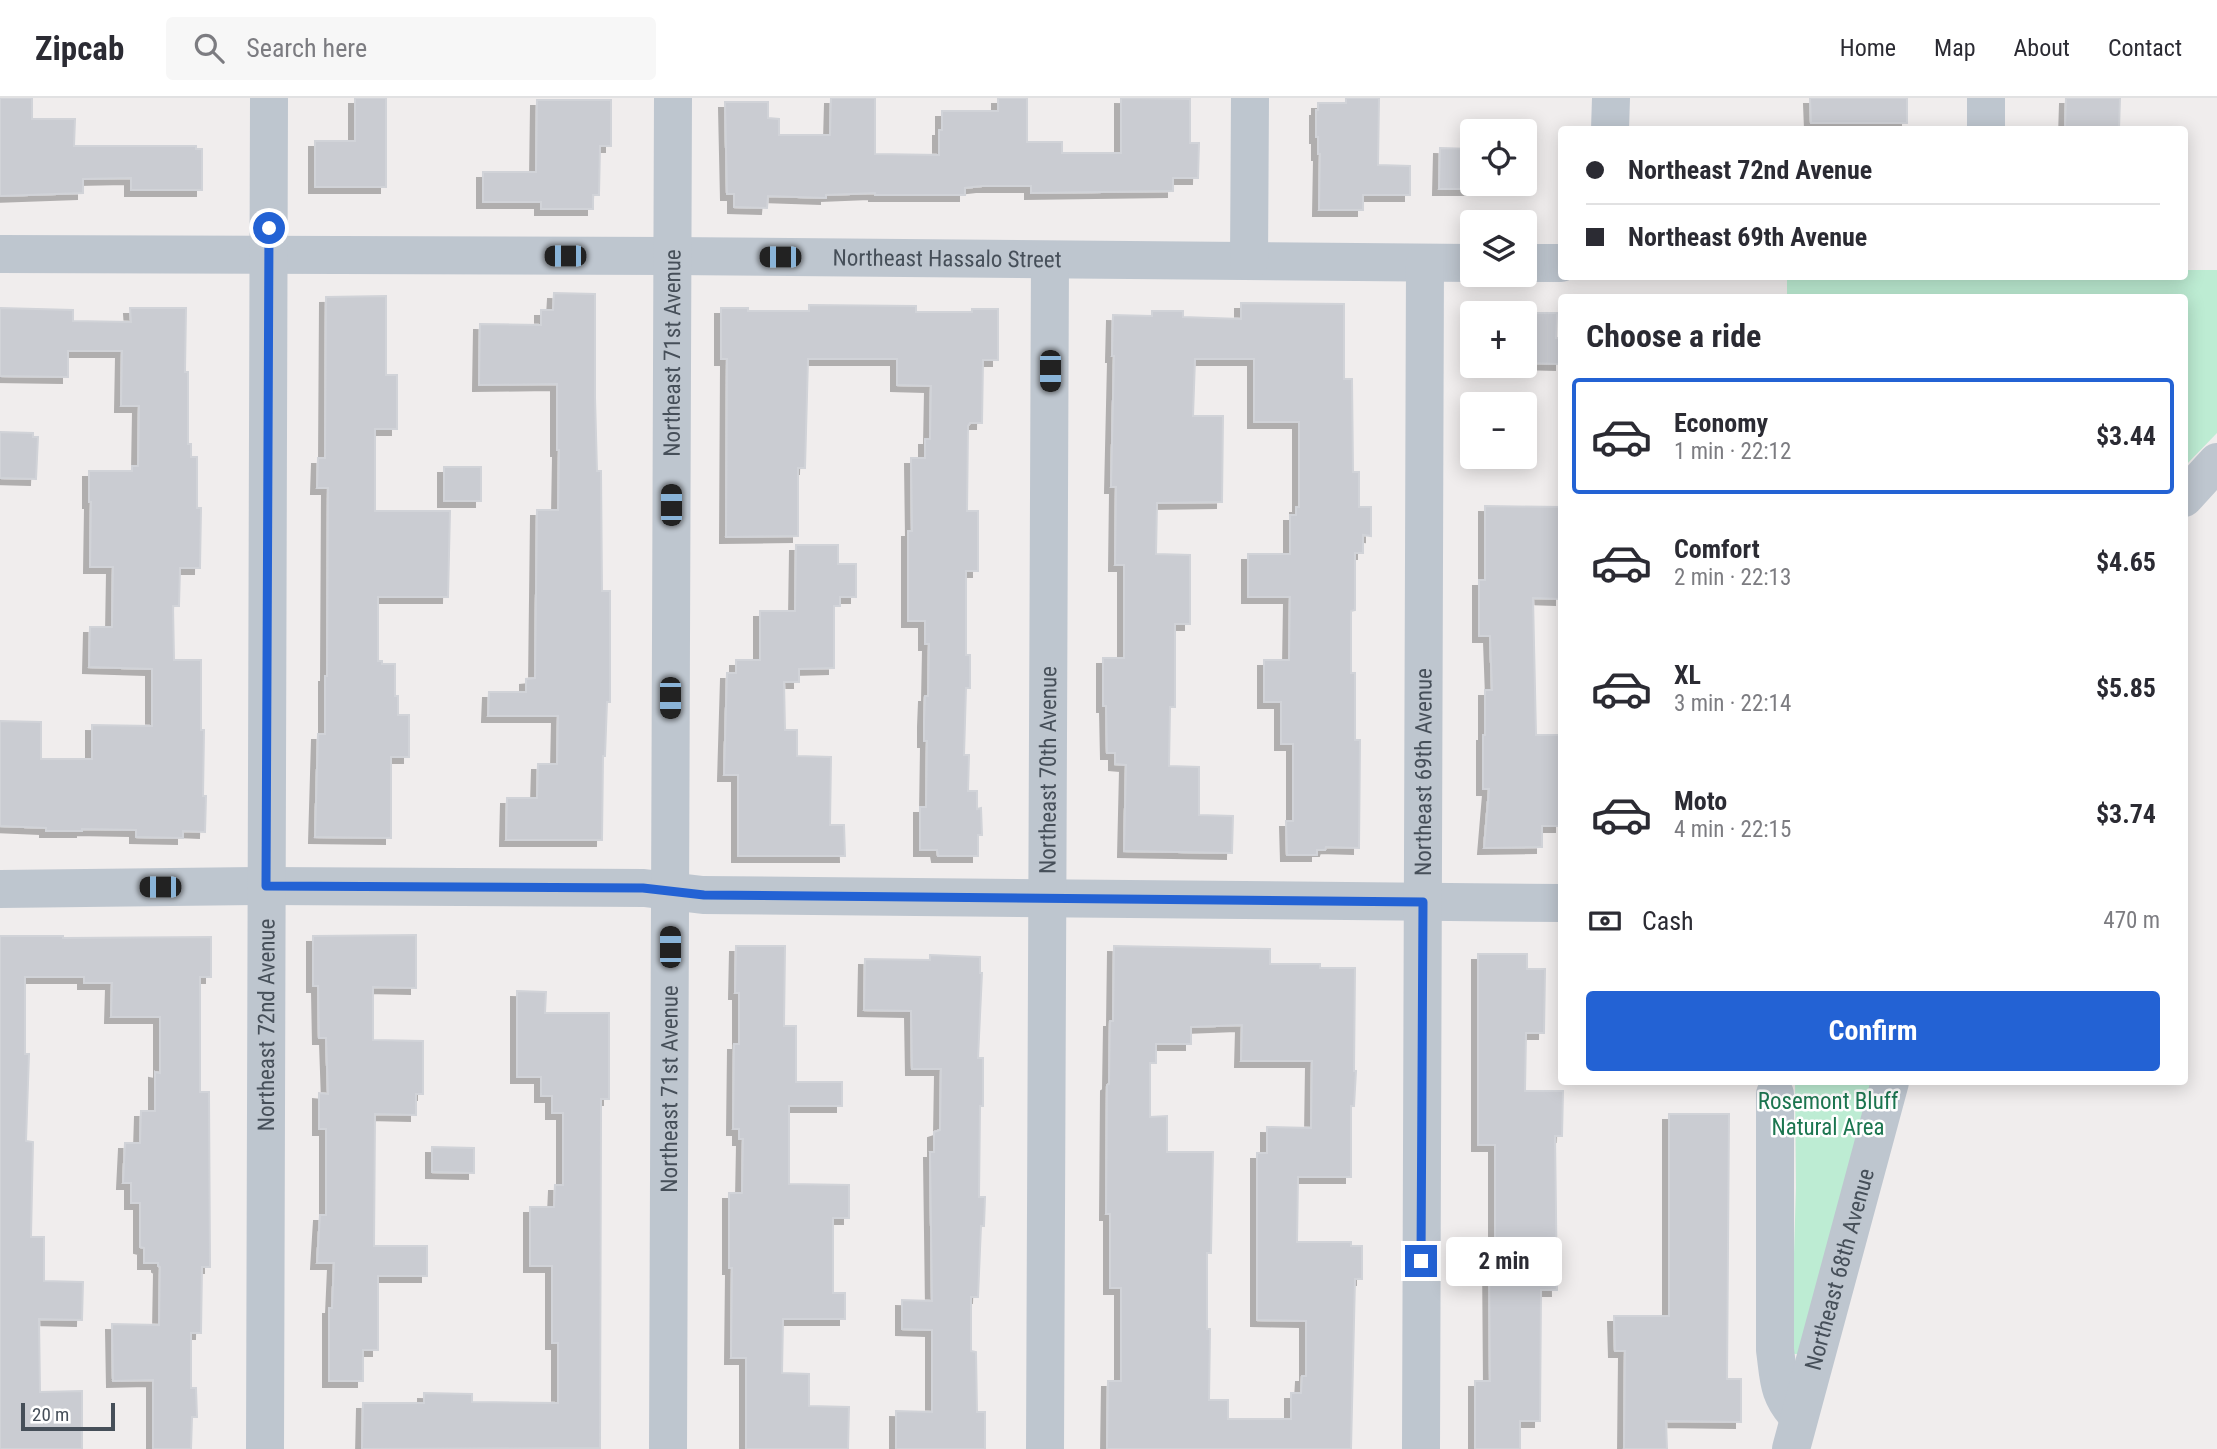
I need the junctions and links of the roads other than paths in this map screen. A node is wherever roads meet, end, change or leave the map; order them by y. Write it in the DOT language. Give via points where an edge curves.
graph roads {
  1 [pos="269,98"];
  2 [pos="673,98"];
  3 [pos="1250,98"];
  4 [pos="1611,98"];
  5 [pos="1986,98"];
  6 [pos="1610,126"];
  7 [pos="1986,126"];
  8 [pos="0,254"];
  9 [pos="269,254"];
  10 [pos="672,256"];
  11 [pos="1051,260"];
  12 [pos="1249,261"];
  13 [pos="1425,263"];
  14 [pos="1460,263"];
  15 [pos="1537,263"];
  16 [pos="1558,263"];
  17 [pos="2217,462"];
  18 [pos="2188,494"];
  19 [pos="266,886"];
  20 [pos="0,889"];
  21 [pos="670,891"];
  22 [pos="1049,900"];
  23 [pos="1423,902"];
  24 [pos="1558,903"];
  25 [pos="1890,1085"];
  26 [pos="1775,1094"];
  27 [pos="1795,1433"];
  28 [pos="265,1449"];
  29 [pos="668,1449"];
  30 [pos="1045,1449"];
  31 [pos="1421,1449"];
  1 -- 9 [label="street, Northeast 72nd Avenue"];
  2 -- 10 [label="street, Northeast 71st Avenue"];
  3 -- 12 [label="street"];
  4 -- 6 [label="street"];
  5 -- 7 [label="street"];
  8 -- 9 [label="street, Northeast Hassalo Street"];
  9 -- 10 [label="street, Northeast Hassalo Street"];
  9 -- 19 [label="street, Northeast 72nd Avenue"];
  10 -- 11 [label="street, Northeast Hassalo Street"];
  10 -- 21 [label="street, Northeast 71st Avenue"];
  11 -- 12 [label="street, Northeast Hassalo Street"];
  11 -- 22 [label="street, Northeast 70th Avenue"];
  12 -- 13 [label="street, Northeast Hassalo Street"];
  13 -- 14 [label="street, Northeast Hassalo Street"];
  13 -- 23 [label="street, Northeast 69th Avenue"];
  15 -- 16 [label="street"];
  17 -- 18 [label="street"];
  19 -- 20 [label="street"];
  19 -- 21 [label="street"];
  19 -- 28 [label="street, Northeast 72nd Avenue"];
  21 -- 22 [label="street"];
  21 -- 29 [label="street, Northeast 71st Avenue"];
  22 -- 23 [label="street"];
  22 -- 30 [label="street, Northeast 70th Avenue"];
  23 -- 24 [label="street"];
  23 -- 31 [label="street, Northeast 69th Avenue"];
  25 -- 27 [label="street, Northeast 68th Avenue"];
  26 -- 27 [label="street, Northeast 68th Avenue" via="1775,1350 1779,1385"];
}
